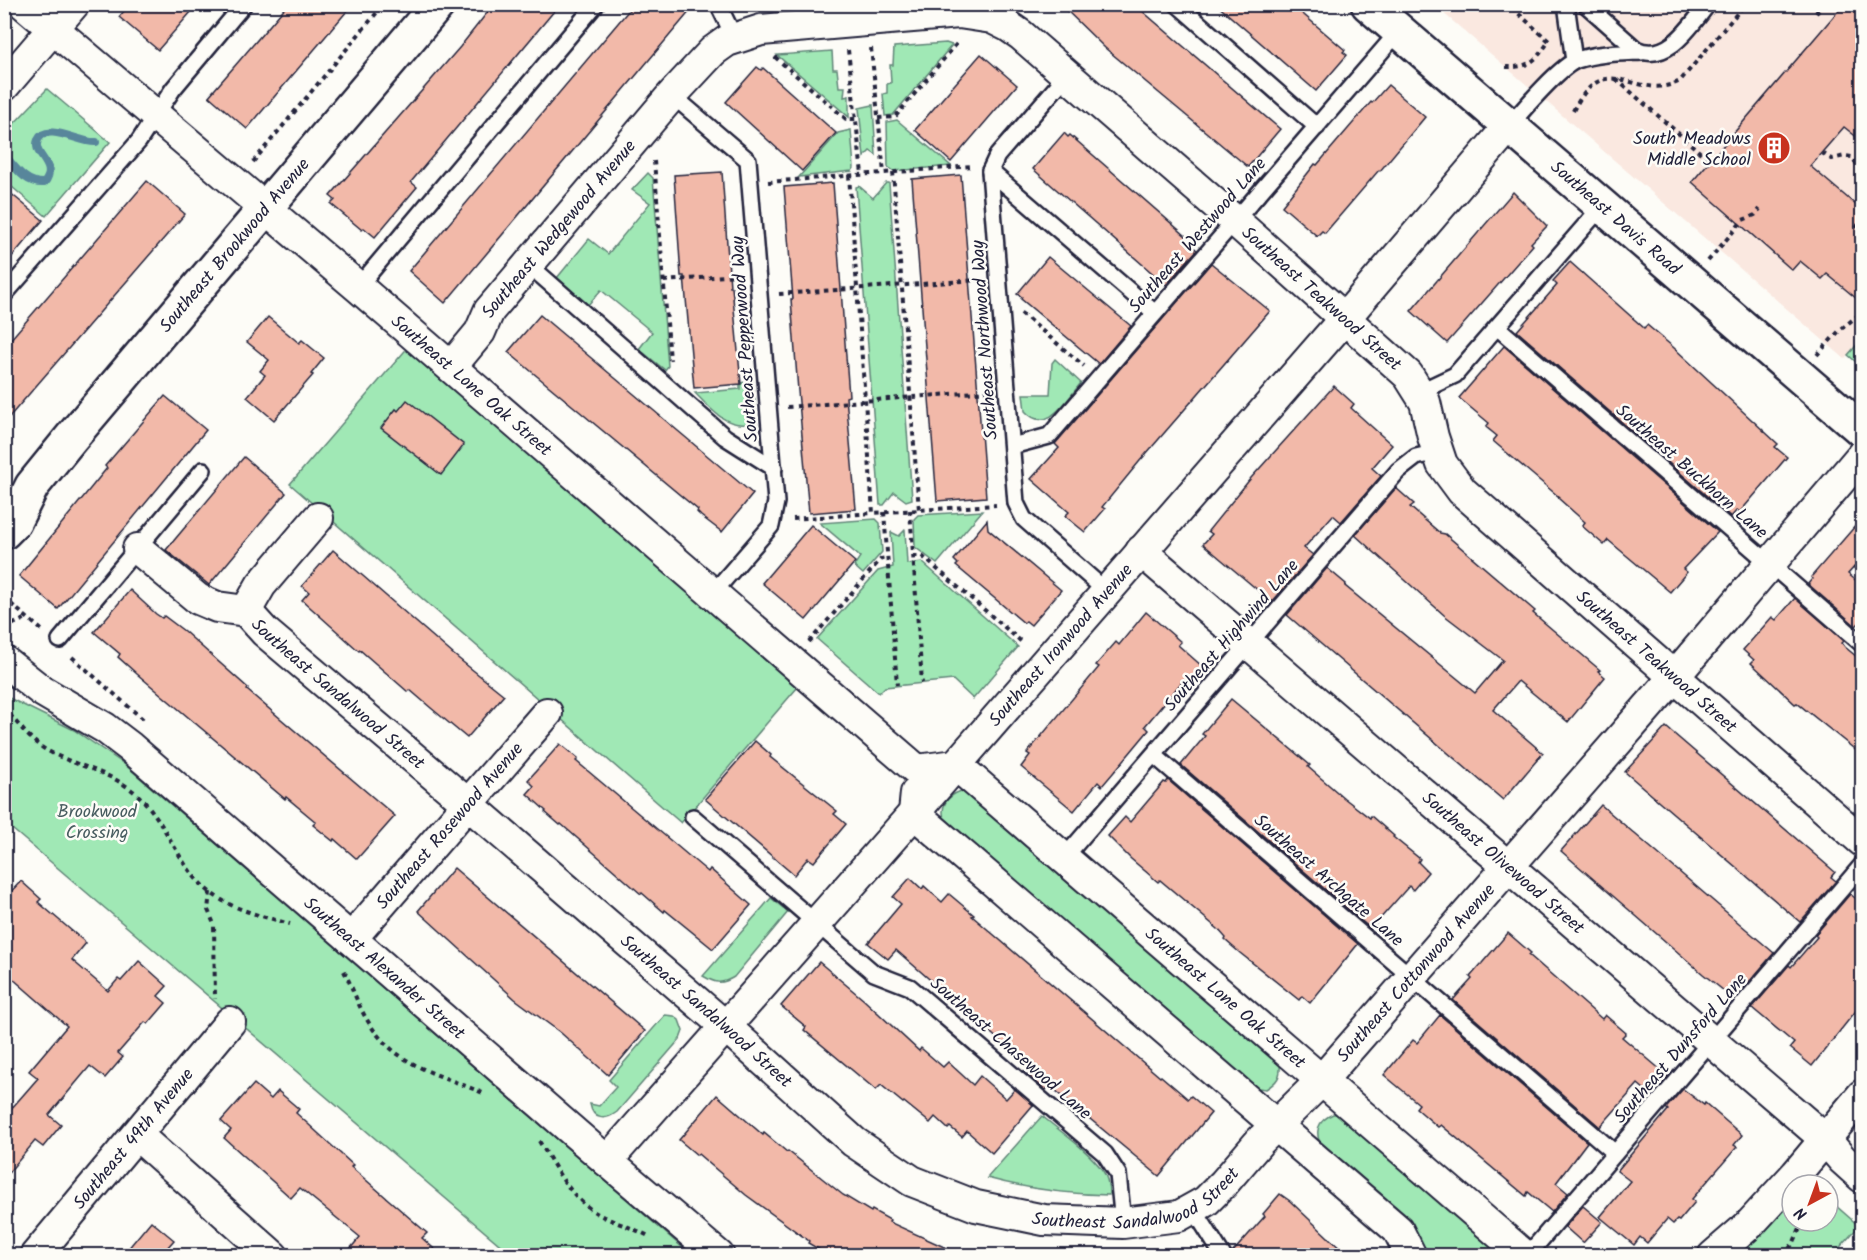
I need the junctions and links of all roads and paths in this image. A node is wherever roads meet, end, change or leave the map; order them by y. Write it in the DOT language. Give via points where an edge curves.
graph roads {
  1 [pos="24,4"];
  2 [pos="74,4"];
  3 [pos="244,4"];
  4 [pos="384,4"];
  5 [pos="438,4"];
  6 [pos="596,4"];
  7 [pos="718,4"];
  8 [pos="1177,4"];
  9 [pos="1368,4"];
  10 [pos="1508,4"];
  11 [pos="1566,4"];
  12 [pos="1585,4"];
  13 [pos="1708,4"];
  14 [pos="1809,4"];
  15 [pos="995,11"];
  16 [pos="959,13"];
  17 [pos="1820,14"];
  18 [pos="52,29"];
  19 [pos="1399,31"];
  20 [pos="862,33"];
  21 [pos="748,34"];
  22 [pos="1642,52"];
  23 [pos="1574,61"];
  24 [pos="1506,67"];
  25 [pos="1067,75"];
  26 [pos="1615,78"];
  27 [pos="4,86"];
  28 [pos="672,94"];
  29 [pos="154,115"];
  30 [pos="879,118"];
  31 [pos="856,119"];
  32 [pos="1509,126"];
  33 [pos="1317,127"];
  34 [pos="636,138"];
  35 [pos="1822,153"];
  36 [pos="1710,161"];
  37 [pos="249,168"];
  38 [pos="990,171"];
  39 [pos="884,172"];
  40 [pos="893,172"];
  41 [pos="1863,172"];
  42 [pos="862,174"];
  43 [pos="849,175"];
  44 [pos="750,183"];
  45 [pos="1602,206"];
  46 [pos="264,208"];
  47 [pos="1760,209"];
  48 [pos="1863,219"];
  49 [pos="1235,221"];
  50 [pos="1856,228"];
  51 [pos="529,266"];
  52 [pos="758,273"];
  53 [pos="999,279"];
  54 [pos="664,281"];
  55 [pos="1690,282"];
  56 [pos="902,286"];
  57 [pos="358,287"];
  58 [pos="857,289"];
  59 [pos="4,295"];
  60 [pos="1001,295"];
  61 [pos="760,296"];
  62 [pos="1863,312"];
  63 [pos="1155,313"];
  64 [pos="1345,318"];
  65 [pos="1497,327"];
  66 [pos="451,367"];
  67 [pos="1799,376"];
  68 [pos="1098,378"];
  69 [pos="1008,390"];
  70 [pos="672,391"];
  71 [pos="1419,392"];
  72 [pos="910,398"];
  73 [pos="865,401"];
  74 [pos="769,409"];
  75 [pos="1863,430"];
  76 [pos="1012,446"];
  77 [pos="1437,452"];
  78 [pos="1863,455"];
  79 [pos="774,468"];
  80 [pos="204,470"];
  81 [pos="18,493"];
  82 [pos="1016,503"];
  83 [pos="910,510"];
  84 [pos="919,510"];
  85 [pos="884,512"];
  86 [pos="873,513"];
  87 [pos="773,515"];
  88 [pos="318,518"];
  89 [pos="4,532"];
  90 [pos="138,549"];
  91 [pos="1141,551"];
  92 [pos="913,556"];
  93 [pos="887,558"];
  94 [pos="1770,565"];
  95 [pos="1106,591"];
  96 [pos="712,594"];
  97 [pos="246,611"];
  98 [pos="27,618"];
  99 [pos="4,628"];
  100 [pos="60,640"];
  101 [pos="1863,644"];
  102 [pos="1248,645"];
  103 [pos="4,661"];
  104 [pos="792,662"];
  105 [pos="1045,662"];
  106 [pos="1674,677"];
  107 [pos="922,682"];
  108 [pos="897,685"];
  109 [pos="4,687"];
  110 [pos="42,691"];
  111 [pos="4,708"];
  112 [pos="547,713"];
  113 [pos="1154,755"];
  114 [pos="956,765"];
  115 [pos="917,770"];
  116 [pos="468,804"];
  117 [pos="914,813"];
  118 [pos="693,817"];
  119 [pos="1863,841"];
  120 [pos="1064,858"];
  121 [pos="1863,865"];
  122 [pos="1507,866"];
  123 [pos="210,892"];
  124 [pos="817,923"];
  125 [pos="293,925"];
  126 [pos="346,953"];
  127 [pos="1412,976"];
  128 [pos="229,1024"];
  129 [pos="725,1026"];
  130 [pos="1711,1041"];
  131 [pos="1321,1081"];
  132 [pos="487,1094"];
  133 [pos="1863,1095"];
  134 [pos="1276,1126"];
  135 [pos="137,1135"];
  136 [pos="536,1138"];
  137 [pos="1825,1139"];
  138 [pos="1615,1153"];
  139 [pos="607,1161"];
  140 [pos="1863,1177"];
  141 [pos="1193,1208"];
  142 [pos="1123,1223"];
  143 [pos="1798,1233"];
  144 [pos="653,1239"];
  145 [pos="35,1256"];
  146 [pos="273,1256"];
  147 [pos="719,1256"];
  148 [pos="1223,1256"];
  149 [pos="1411,1256"];
  150 [pos="1526,1256"];
  151 [pos="1713,1256"];
  152 [pos="1784,1256"];
  1 -- 18 [label="street, Southeast Lone Oak Street"];
  2 -- 18 [label="street"];
  3 -- 29 [label="lane"];
  4 -- 37 [label="path"];
  5 -- 46 [label="street, Southeast Brookwood Avenue"];
  6 -- 57 [label="lane"];
  7 -- 21 [label="lane"];
  8 -- 33 [label="lane"];
  9 -- 19 [label="street, Southeast Davis Road"];
  10 -- 24 [label="path" via="1549,41 1527,66"];
  11 -- 23 [label="lane"];
  12 -- 22 [label="lane"];
  13 -- 22 [label="lane" via="1680,39 1666,49"];
  14 -- 17 [label="path"];
  15 -- 16 [label="street, Southeast Teakwood Street"];
  15 -- 25 [label="street, Southeast Teakwood Street"];
  16 -- 20 [label="street, Southeast Teakwood Street"];
  16 -- 30 [label="path" via="962,38 895,117"];
  18 -- 27 [label="street"];
  18 -- 29 [label="street, Southeast Lone Oak Street"];
  19 -- 32 [label="street, Southeast Davis Road"];
  19 -- 33 [label="lane, Southeast Westwood Lane"];
  20 -- 21 [label="street, Southeast Teakwood Street"];
  20 -- 30 [label="path" via="871,43"];
  20 -- 31 [label="path" via="847,46"];
  21 -- 28 [label="street, Southeast Teakwood Street" via="713,51"];
  21 -- 31 [label="path" via="846,119"];
  22 -- 23 [label="lane"];
  23 -- 32 [label="lane"];
  25 -- 38 [label="lane" via="997,156"];
  25 -- 49 [label="street, Southeast Teakwood Street"];
  26 -- 36 [label="path"];
  28 -- 34 [label="street, Southeast Wedgewood Avenue"];
  28 -- 44 [label="lane, Southeast Pepperwood Way" via="748,160"];
  29 -- 46 [label="street, Southeast Lone Oak Street"];
  29 -- 59 [label="lane" via="139,141"];
  30 -- 39 [label="path"];
  31 -- 42 [label="path"];
  32 -- 45 [label="street, Southeast Davis Road"];
  32 -- 64 [label="street, Southeast Ironwood Avenue"];
  33 -- 49 [label="lane, Southeast Westwood Lane"];
  34 -- 51 [label="street, Southeast Wedgewood Avenue"];
  34 -- 54 [label="path" via="654,153"];
  35 -- 41 [label="path" via="1832,159 1852,157"];
  38 -- 40 [label="path" via="979,165"];
  38 -- 53 [label="lane, Southeast Northwood Way"];
  38 -- 63 [label="lane"];
  39 -- 40 [label="path"];
  39 -- 42 [label="path"];
  40 -- 56 [label="path"];
  42 -- 43 [label="path"];
  43 -- 44 [label="path"];
  43 -- 58 [label="path"];
  44 -- 52 [label="lane, Southeast Pepperwood Way"];
  45 -- 55 [label="street, Southeast Davis Road"];
  45 -- 65 [label="lane"];
  46 -- 57 [label="street, Southeast Lone Oak Street"];
  46 -- 81 [label="street, Southeast Brookwood Avenue"];
  47 -- 55 [label="path" via="1743,220"];
  48 -- 50 [label="path"];
  49 -- 63 [label="lane, Southeast Westwood Lane"];
  49 -- 64 [label="street, Southeast Teakwood Street"];
  51 -- 66 [label="street, Southeast Wedgewood Avenue" via="489,311 480,332"];
  51 -- 70 [label="lane"];
  52 -- 54 [label="path"];
  52 -- 61 [label="lane, Southeast Pepperwood Way"];
  53 -- 56 [label="path"];
  53 -- 60 [label="lane, Southeast Northwood Way"];
  54 -- 70 [label="path"];
  55 -- 67 [label="street, Southeast Davis Road"];
  56 -- 58 [label="path"];
  56 -- 72 [label="path"];
  57 -- 66 [label="street, Southeast Lone Oak Street"];
  58 -- 61 [label="path"];
  58 -- 73 [label="path"];
  60 -- 68 [label="path"];
  60 -- 69 [label="lane, Southeast Northwood Way"];
  61 -- 74 [label="lane, Southeast Pepperwood Way"];
  62 -- 67 [label="path" via="1840,330"];
  63 -- 68 [label="lane, Southeast Westwood Lane"];
  64 -- 71 [label="street, Southeast Teakwood Street" via="1408,375"];
  64 -- 91 [label="street, Southeast Ironwood Avenue"];
  65 -- 71 [label="lane" via="1455,375"];
  65 -- 94 [label="lane, Southeast Buckhorn Lane"];
  66 -- 96 [label="street, Southeast Lone Oak Street"];
  67 -- 75 [label="street, Southeast Davis Road"];
  68 -- 76 [label="lane, Southeast Westwood Lane" via="1049,436"];
  69 -- 72 [label="path"];
  69 -- 76 [label="lane, Southeast Northwood Way"];
  70 -- 79 [label="lane" via="725,437"];
  71 -- 77 [label="street, Southeast Teakwood Street"];
  72 -- 73 [label="path"];
  72 -- 84 [label="path"];
  73 -- 74 [label="path"];
  73 -- 86 [label="path"];
  74 -- 79 [label="lane, Southeast Pepperwood Way"];
  76 -- 82 [label="lane, Southeast Northwood Way"];
  77 -- 102 [label="lane, Southeast Highwind Lane" via="1416,457 1398,471"];
  77 -- 106 [label="street, Southeast Teakwood Street" via="1462,491"];
  78 -- 94 [label="street, Southeast Cottonwood Avenue"];
  79 -- 87 [label="lane, Southeast Pepperwood Way"];
  80 -- 90 [label="lane"];
  81 -- 89 [label="street, Southeast Brookwood Avenue" via="14,522"];
  82 -- 84 [label="path"];
  82 -- 95 [label="lane" via="1024,519"];
  83 -- 84 [label="path"];
  83 -- 85 [label="path"];
  83 -- 92 [label="path"];
  85 -- 86 [label="path"];
  85 -- 93 [label="path"];
  86 -- 87 [label="path" via="795,519"];
  87 -- 96 [label="lane, Southeast Pepperwood Way" via="771,525"];
  88 -- 97 [label="street" via="261,585"];
  90 -- 97 [label="street, Southeast Sandalwood Street" via="198,599 217,607"];
  90 -- 100 [label="lane"];
  91 -- 95 [label="street, Southeast Ironwood Avenue"];
  91 -- 102 [label="street, Southeast Olivewood Street"];
  92 -- 105 [label="path" via="922,556"];
  92 -- 107 [label="path"];
  93 -- 104 [label="path" via="881,559"];
  93 -- 108 [label="path"];
  94 -- 101 [label="lane, Southeast Buckhorn Lane"];
  94 -- 106 [label="street, Southeast Cottonwood Avenue"];
  95 -- 105 [label="street, Southeast Ironwood Avenue"];
  96 -- 104 [label="street, Southeast Lone Oak Street"];
  97 -- 116 [label="street, Southeast Sandalwood Street" via="265,632"];
  98 -- 99 [label="path"];
  102 -- 113 [label="lane, Southeast Highwind Lane"];
  102 -- 122 [label="street, Southeast Olivewood Street"];
  103 -- 110 [label="street, Southeast Alexander Street"];
  104 -- 115 [label="street, Southeast Lone Oak Street"];
  105 -- 114 [label="street, Southeast Ironwood Avenue"];
  106 -- 119 [label="street, Southeast Teakwood Street"];
  106 -- 122 [label="street, Southeast Cottonwood Avenue"];
  109 -- 110 [label="street, Southeast Alexander Street"];
  110 -- 126 [label="street, Southeast Alexander Street" via="130,747"];
  111 -- 123 [label="path" via="45,749 114,778 145,801 193,874"];
  112 -- 116 [label="street, Southeast Rosewood Avenue"];
  113 -- 120 [label="lane, Southeast Highwind Lane"];
  113 -- 127 [label="lane, Southeast Archgate Lane"];
  114 -- 115 [label="street"];
  114 -- 117 [label="street, Southeast Ironwood Avenue"];
  114 -- 120 [label="street, Southeast Lone Oak Street"];
  115 -- 117 [label="street"];
  116 -- 126 [label="street, Southeast Rosewood Avenue"];
  116 -- 129 [label="street, Southeast Sandalwood Street"];
  117 -- 124 [label="street, Southeast Ironwood Avenue"];
  117 -- 134 [label="street"];
  118 -- 124 [label="lane, Southeast Chasewood Lane"];
  120 -- 131 [label="street, Southeast Lone Oak Street"];
  121 -- 130 [label="lane, Southeast Dunsford Lane"];
  122 -- 127 [label="street, Southeast Cottonwood Avenue"];
  122 -- 130 [label="street, Southeast Olivewood Street"];
  123 -- 125 [label="path" via="234,907"];
  123 -- 128 [label="path" via="215,1009"];
  124 -- 129 [label="street, Southeast Ironwood Avenue"];
  124 -- 142 [label="lane, Southeast Chasewood Lane" via="874,973 910,987 1105,1154 1118,1174"];
  126 -- 132 [label="path" via="365,1017 385,1044 425,1071"];
  126 -- 139 [label="street, Southeast Alexander Street"];
  127 -- 131 [label="street, Southeast Cottonwood Avenue"];
  127 -- 138 [label="lane, Southeast Archgate Lane"];
  128 -- 135 [label="street, Southeast 49th Avenue"];
  129 -- 139 [label="street, Southeast Ironwood Avenue"];
  129 -- 142 [label="street, Southeast Sandalwood Street" via="854,1142 912,1181 976,1206 1044,1220"];
  130 -- 137 [label="street, Southeast Olivewood Street"];
  130 -- 138 [label="lane, Southeast Dunsford Lane"];
  131 -- 134 [label="street, Southeast Sandalwood Street"];
  131 -- 150 [label="street, Southeast Lone Oak Street"];
  133 -- 137 [label="street"];
  134 -- 141 [label="street, Southeast Sandalwood Street" via="1206,1202"];
  134 -- 149 [label="street" via="1398,1230"];
  135 -- 145 [label="street, Southeast 49th Avenue"];
  135 -- 146 [label="street"];
  136 -- 144 [label="path" via="569,1190 585,1205"];
  137 -- 140 [label="street, Southeast Olivewood Street"];
  137 -- 151 [label="street" via="1750,1224"];
  138 -- 150 [label="lane, Southeast Dunsford Lane"];
  139 -- 147 [label="street, Southeast Alexander Street"];
  141 -- 142 [label="street, Southeast Sandalwood Street" via="1179,1216"];
  141 -- 148 [label="lane"];
  143 -- 152 [label="path"];
}
